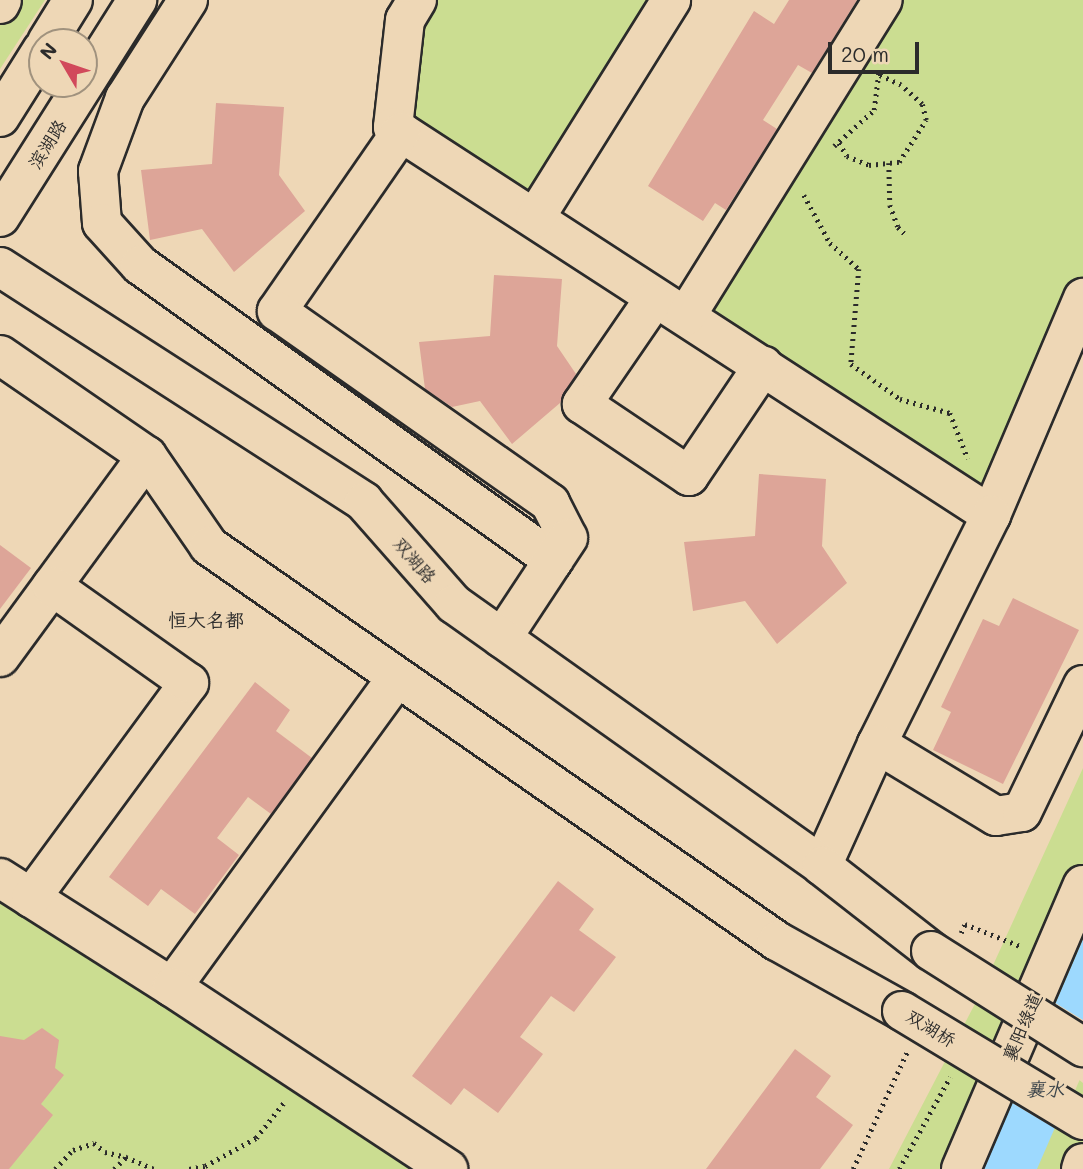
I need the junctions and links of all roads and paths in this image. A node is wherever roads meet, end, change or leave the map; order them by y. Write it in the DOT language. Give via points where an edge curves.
graph roads {
  1 [pos="74,0"];
  2 [pos="137,0"];
  3 [pos="188,0"];
  4 [pos="417,0"];
  5 [pos="671,0"];
  6 [pos="883,0"];
  7 [pos="56,28"];
  8 [pos="878,62"];
  9 [pos="28,71"];
  10 [pos="879,75"];
  11 [pos="5,105"];
  12 [pos="401,132"];
  13 [pos="839,143"];
  14 [pos="828,149"];
  15 [pos="890,163"];
  16 [pos="806,188"];
  17 [pos="0,217"];
  18 [pos="535,218"];
  19 [pos="907,236"];
  20 [pos="0,267"];
  21 [pos="1083,298"];
  22 [pos="669,309"];
  23 [pos="0,355"];
  24 [pos="763,366"];
  25 [pos="147,456"];
  26 [pos="971,464"];
  27 [pos="991,515"];
  28 [pos="554,560"];
  29 [pos="52,586"];
  30 [pos="502,638"];
  31 [pos="0,657"];
  32 [pos="396,679"];
  33 [pos="1083,685"];
  34 [pos="877,744"];
  35 [pos="822,866"];
  36 [pos="1083,885"];
  37 [pos="16,888"];
  38 [pos="172,987"];
  39 [pos="1083,1047"];
  40 [pos="304,1074"];
  41 [pos="1083,1120"];
  42 [pos="126,1157"];
  43 [pos="1083,1163"];
  44 [pos="428,1164"];
  45 [pos="146,1167"];
  46 [pos="55,1169"];
  47 [pos="114,1169"];
  48 [pos="154,1169"];
  49 [pos="189,1169"];
  50 [pos="961,1169"];
  51 [pos="1081,1169"];
  1 -- 7 [label="main road"];
  2 -- 17 [label="main road, 滨湖路"];
  3 -- 28 [label="main road" via="125,98 98,171 102,223 140,265"];
  4 -- 12 [label="main road" via="405,20 393,128"];
  5 -- 18 [label="main road"];
  6 -- 22 [label="main road"];
  8 -- 10 [label="path"];
  9 -- 11 [label="main road"];
  10 -- 13 [label="path" via="874,110"];
  10 -- 15 [label="path" via="901,85 922,103 926,120 899,162"];
  12 -- 18 [label="main road"];
  12 -- 28 [label="main road" via="277,312 550,503 568,538"];
  13 -- 14 [label="path"];
  13 -- 15 [label="path" via="847,156"];
  15 -- 19 [label="path" via="890,205 898,227"];
  16 -- 26 [label="path" via="802,199 830,243 859,269 851,365 900,399 950,413"];
  18 -- 22 [label="main road"];
  20 -- 30 [label="main road, 双湖路" via="364,502 454,604"];
  21 -- 27 [label="main road"];
  22 -- 24 [label="main road"];
  22 -- 24 [label="main road" via="582,404 689,476"];
  23 -- 25 [label="main road"];
  24 -- 27 [label="main road"];
  25 -- 29 [label="main road"];
  25 -- 32 [label="main road" via="209,546"];
  27 -- 34 [label="main road"];
  28 -- 30 [label="main road"];
  29 -- 31 [label="main road"];
  29 -- 37 [label="main road" via="190,683"];
  30 -- 35 [label="main road, 双湖路"];
  32 -- 38 [label="main road"];
  32 -- 41 [label="main road, 双湖桥, bridge" via="777,941"];
  33 -- 34 [label="main road" via="1022,812 996,816"];
  34 -- 35 [label="main road"];
  35 -- 39 [label="main road, bridge" via="931,951"];
  36 -- 50 [label="main road, 襄阳绿道"];
  37 -- 38 [label="main road"];
  38 -- 40 [label="main road"];
  40 -- 44 [label="main road"];
  40 -- 49 [label="path" via="256,1138 205,1166"];
  42 -- 45 [label="path"];
  42 -- 46 [label="path" via="105,1152 94,1143 72,1150"];
  42 -- 47 [label="path"];
  43 -- 51 [label="main road"];
  45 -- 48 [label="path"];
}
